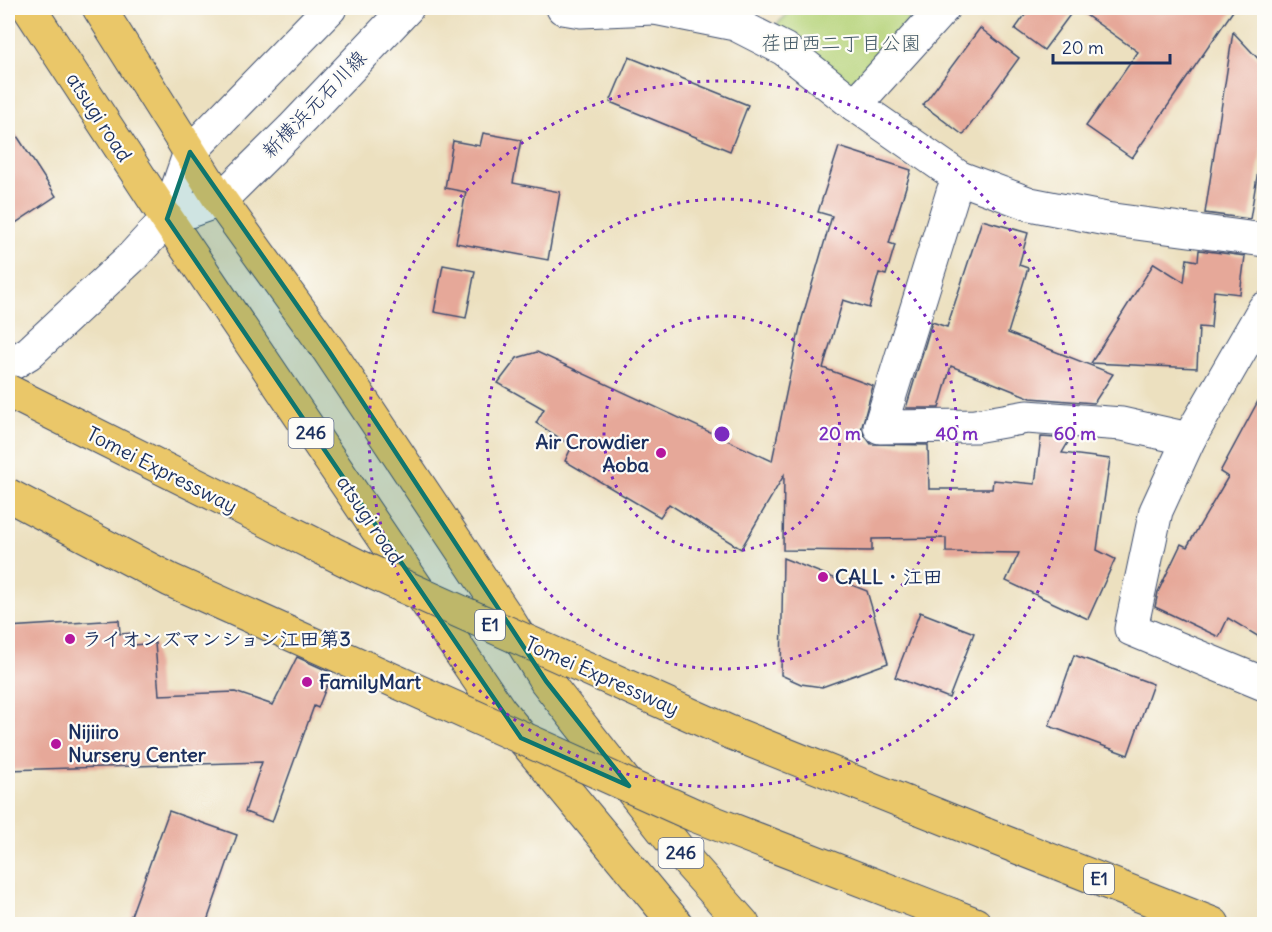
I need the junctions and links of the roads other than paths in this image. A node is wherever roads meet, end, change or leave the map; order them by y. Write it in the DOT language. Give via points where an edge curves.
graph roads {
  1 [pos="29,8"];
  2 [pos="99,8"];
  3 [pos="330,8"];
  4 [pos="406,8"];
  5 [pos="563,8"];
  6 [pos="654,8"];
  7 [pos="943,8"];
  8 [pos="855,105"];
  9 [pos="190,152"];
  10 [pos="960,178"];
  11 [pos="220,200"];
  12 [pos="167,219"];
  13 [pos="1264,240"];
  14 [pos="1264,309"];
  15 [pos="8,366"];
  16 [pos="8,392"];
  17 [pos="1189,439"];
  18 [pos="8,495"];
  19 [pos="1264,684"];
  20 [pos="964,920"];
  21 [pos="676,924"];
  22 [pos="743,924"];
  23 [pos="1213,924"];
  1 -- 12 [label="highway, atsugi road / 246"];
  2 -- 9 [label="highway, 246"];
  3 -- 9 [label="street"];
  4 -- 11 [label="street, 新横浜元石川線"];
  5 -- 6 [label="street"];
  6 -- 8 [label="street" via="735,24 783,49"];
  7 -- 8 [label="street"];
  8 -- 10 [label="street"];
  9 -- 11 [label="highway, 246"];
  9 -- 12 [label="street"];
  10 -- 13 [label="street" via="1030,204 1106,219"];
  10 -- 17 [label="street" via="880,427 975,426 1027,417 1122,424"];
  11 -- 12 [label="street"];
  11 -- 22 [label="highway, 246" via="330,351 546,681 689,863"];
  12 -- 15 [label="street" via="29,353"];
  12 -- 21 [label="highway, atsugi road / 246" via="500,711"];
  14 -- 17 [label="street"];
  16 -- 23 [label="highway, Tomei Expressway / E1, bridge" via="358,567 727,731"];
  17 -- 19 [label="street" via="1156,511 1131,628"];
  18 -- 20 [label="highway, bridge" via="170,580 694,815"];
}
